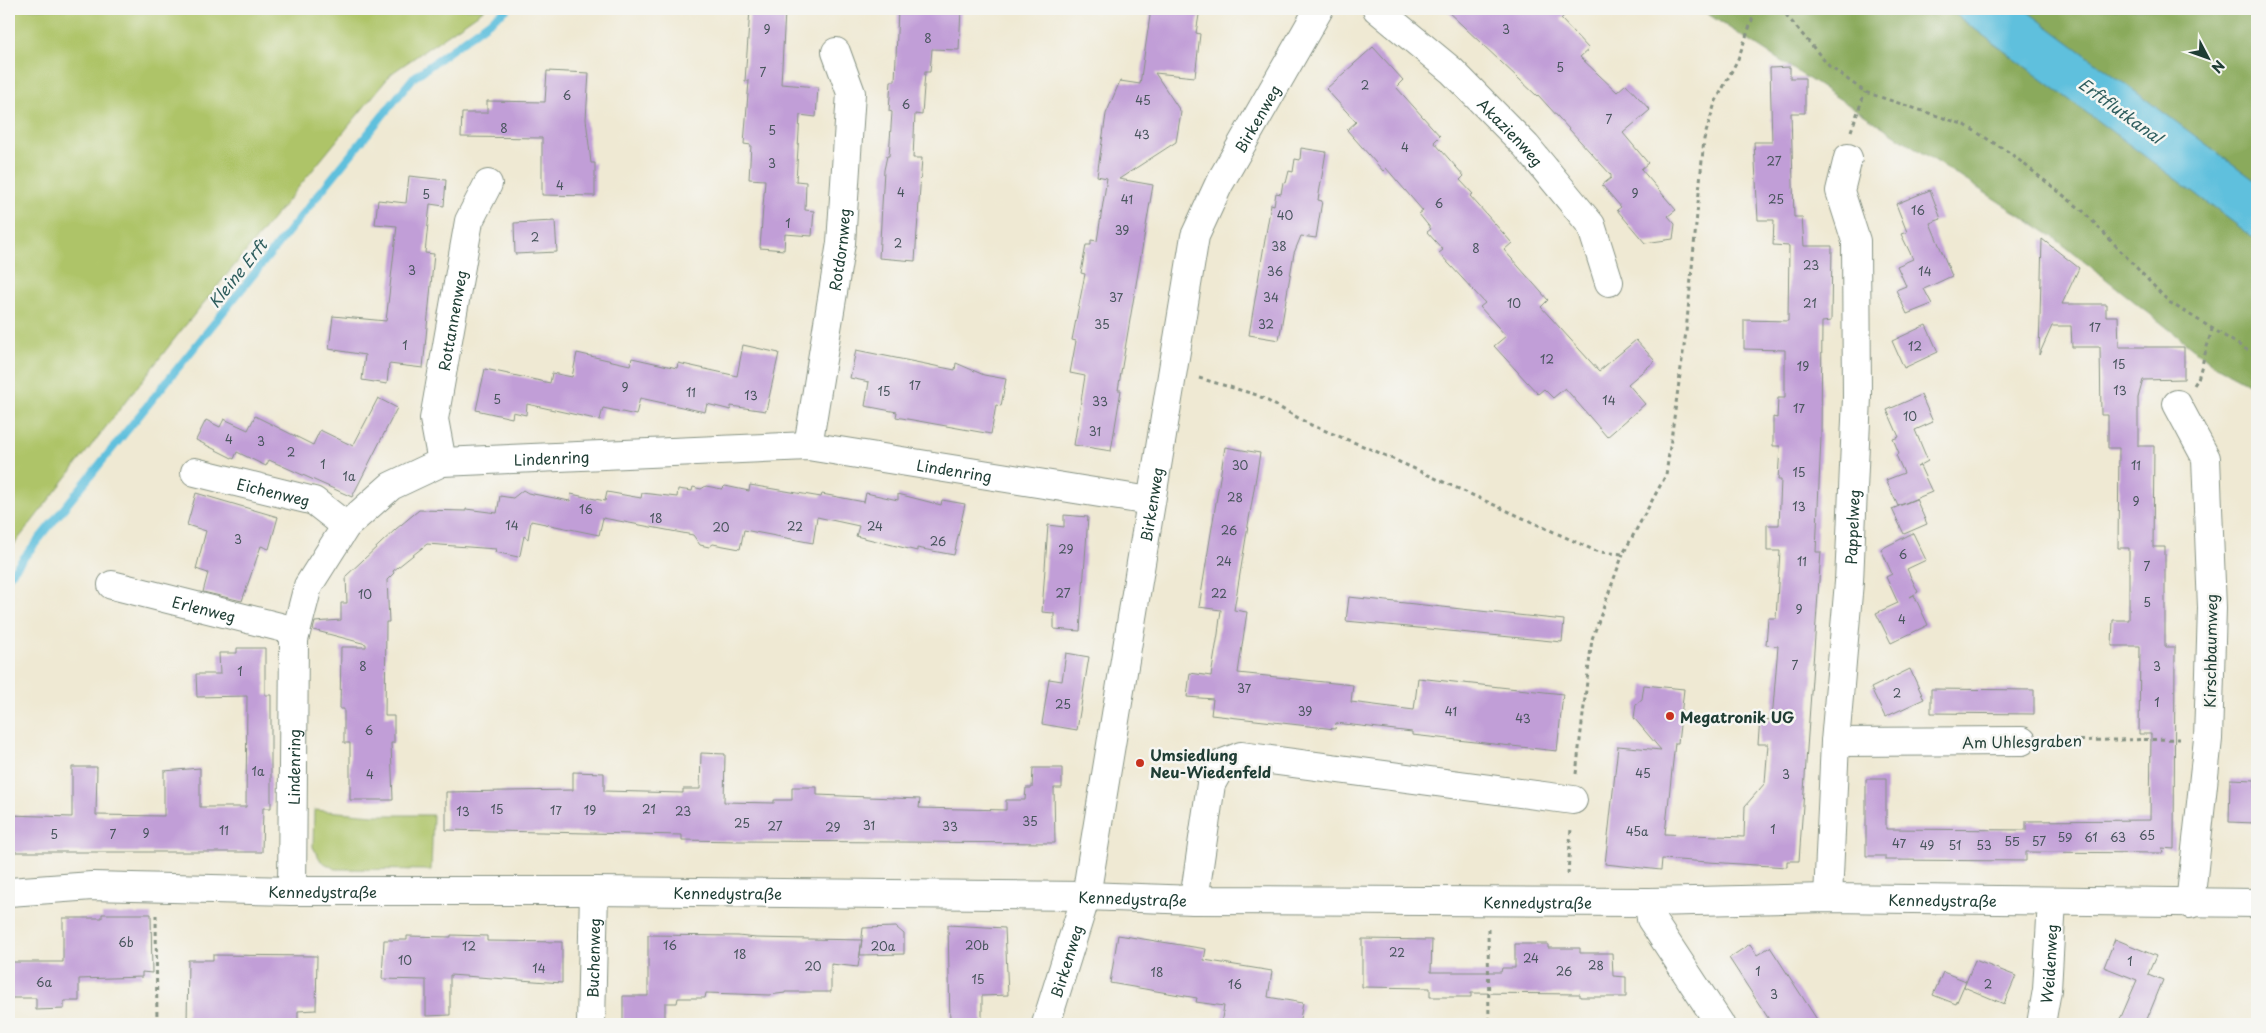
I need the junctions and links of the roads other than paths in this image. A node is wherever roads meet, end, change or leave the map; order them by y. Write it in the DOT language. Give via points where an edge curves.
graph roads {
  1 [pos="1319,9"];
  2 [pos="1377,9"];
  3 [pos="836,52"];
  4 [pos="1848,158"];
  5 [pos="488,184"];
  6 [pos="1609,282"];
  7 [pos="2178,404"];
  8 [pos="808,446"];
  9 [pos="442,462"];
  10 [pos="195,472"];
  11 [pos="1150,501"];
  12 [pos="346,526"];
  13 [pos="112,585"];
  14 [pos="296,631"];
  15 [pos="1835,742"];
  16 [pos="2022,742"];
  17 [pos="1573,800"];
  18 [pos="292,891"];
  19 [pos="594,891"];
  20 [pos="9,892"];
  21 [pos="1086,896"];
  22 [pos="1828,898"];
  23 [pos="1194,900"];
  24 [pos="2052,901"];
  25 [pos="1650,902"];
  26 [pos="2257,903"];
  27 [pos="2190,904"];
  28 [pos="591,1024"];
  29 [pos="1046,1024"];
  30 [pos="1720,1024"];
  31 [pos="2041,1024"];
  1 -- 11 [label="street, Birkenweg" via="1219,184 1195,236"];
  2 -- 6 [label="street, Akazienweg" via="1452,71 1526,146 1592,225"];
  3 -- 8 [label="street, Rotdornweg" via="851,93 841,243"];
  4 -- 15 [label="street, Pappelweg" via="1840,191 1856,241 1857,397 1849,582"];
  5 -- 9 [label="street, Rottannenweg" via="469,221 434,419"];
  7 -- 27 [label="street, Kirschbaumweg" via="2206,458 2212,608 2208,739"];
  8 -- 9 [label="street, Lindenring"];
  8 -- 11 [label="street, Lindenring"];
  9 -- 12 [label="street, Lindenring" via="391,486"];
  10 -- 12 [label="street, Eichenweg" via="314,501"];
  11 -- 21 [label="street, Birkenweg"];
  12 -- 14 [label="street, Lindenring" via="308,586"];
  13 -- 14 [label="street, Erlenweg"];
  14 -- 18 [label="street, Lindenring"];
  15 -- 16 [label="street, Am Uhlesgraben"];
  15 -- 22 [label="street, Pappelweg"];
  17 -- 23 [label="street" via="1241,756 1224,763 1211,784"];
  18 -- 19 [label="street, Kennedystraße"];
  18 -- 20 [label="street, Kennedystraße" via="92,886"];
  19 -- 21 [label="street, Kennedystraße"];
  19 -- 28 [label="street, Buchenweg"];
  21 -- 23 [label="street, Kennedystraße"];
  21 -- 29 [label="street, Birkenweg"];
  22 -- 24 [label="street, Kennedystraße"];
  22 -- 25 [label="street, Kennedystraße"];
  23 -- 25 [label="street, Kennedystraße"];
  24 -- 27 [label="street, Kennedystraße"];
  24 -- 31 [label="street, Weidenweg" via="2047,990"];
  25 -- 30 [label="street" via="1651,919"];
  26 -- 27 [label="street, Kennedystraße"];
}
